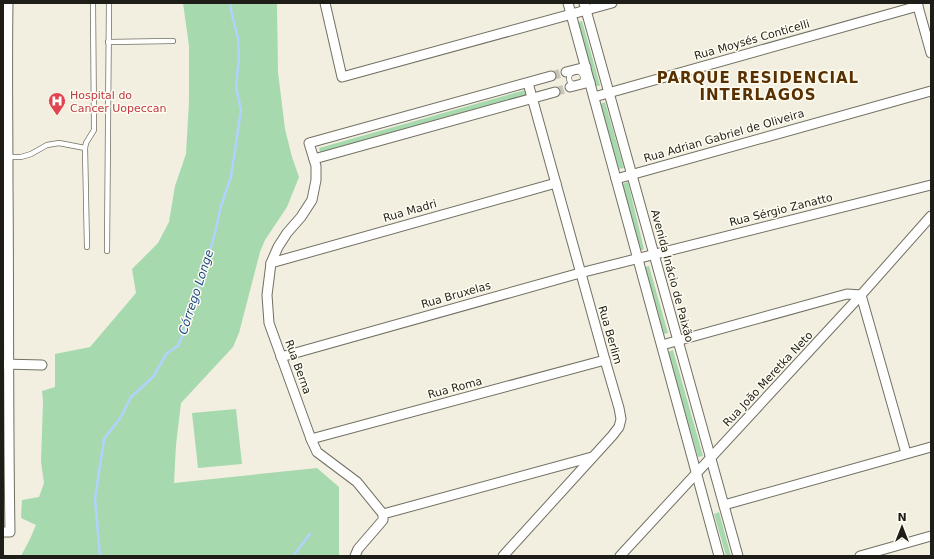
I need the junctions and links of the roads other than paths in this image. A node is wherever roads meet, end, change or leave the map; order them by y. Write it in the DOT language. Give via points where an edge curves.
graph roads {
  1 [pos="8,3"];
  2 [pos="93,3"];
  3 [pos="109,3"];
  4 [pos="325,3"];
  5 [pos="568,3"];
  6 [pos="612,3"];
  7 [pos="917,4"];
  8 [pos="585,7"];
  9 [pos="571,14"];
  10 [pos="173,41"];
  11 [pos="108,42"];
  12 [pos="931,54"];
  13 [pos="586,67"];
  14 [pos="570,71"];
  15 [pos="551,76"];
  16 [pos="590,82"];
  17 [pos="528,83"];
  18 [pos="574,86"];
  19 [pos="931,91"];
  20 [pos="5,92"];
  21 [pos="555,92"];
  22 [pos="609,93"];
  23 [pos="594,97"];
  24 [pos="533,98"];
  25 [pos="85,148"];
  26 [pos="8,157"];
  27 [pos="314,159"];
  28 [pos="632,175"];
  29 [pos="616,179"];
  30 [pos="556,183"];
  31 [pos="6,184"];
  32 [pos="931,185"];
  33 [pos="931,216"];
  34 [pos="87,247"];
  35 [pos="107,251"];
  36 [pos="654,254"];
  37 [pos="638,258"];
  38 [pos="271,263"];
  39 [pos="5,273"];
  40 [pos="580,273"];
  41 [pos="861,295"];
  42 [pos="678,341"];
  43 [pos="662,345"];
  44 [pos="281,357"];
  45 [pos="605,360"];
  46 [pos="6,364"];
  47 [pos="42,365"];
  48 [pos="311,439"];
  49 [pos="931,446"];
  50 [pos="6,449"];
  51 [pos="906,453"];
  52 [pos="593,457"];
  53 [pos="710,459"];
  54 [pos="696,474"];
  55 [pos="724,506"];
  56 [pos="383,514"];
  57 [pos="6,532"];
  58 [pos="931,536"];
  59 [pos="355,556"];
  60 [pos="502,556"];
  61 [pos="620,556"];
  62 [pos="719,556"];
  63 [pos="738,556"];
  64 [pos="860,556"];
  1 -- 20 [label="street"];
  2 -- 25 [label="lane" via="94,130"];
  3 -- 11 [label="lane"];
  4 -- 9 [label="street" via="342,77"];
  5 -- 9 [label="street"];
  6 -- 8 [label="street"];
  7 -- 12 [label="street"];
  7 -- 22 [label="street, Rua Moysés Conticelli"];
  8 -- 9 [label="street"];
  8 -- 22 [label="street, Avenida Inácio de Paixão"];
  9 -- 13 [label="street"];
  10 -- 11 [label="lane"];
  11 -- 35 [label="lane"];
  13 -- 14 [label="street"];
  13 -- 16 [label="street"];
  14 -- 18 [label="lane" via="568,78"];
  14 -- 18 [label="lane" via="579,71 583,77 582,82"];
  15 -- 17 [label="street"];
  16 -- 18 [label="street"];
  16 -- 23 [label="street"];
  17 -- 24 [label="street, Rua Berlim"];
  17 -- 27 [label="street, Rua Berna" via="309,143"];
  19 -- 28 [label="street, Rua Adrian Gabriel de Oliveira"];
  20 -- 26 [label="street"];
  21 -- 24 [label="street"];
  22 -- 23 [label="street, Rua Moysés Conticelli"];
  22 -- 28 [label="street, Avenida Inácio de Paixão"];
  23 -- 29 [label="street"];
  24 -- 27 [label="street"];
  24 -- 30 [label="street, Rua Berlim"];
  25 -- 26 [label="lane" via="59,143 47,145 21,157"];
  25 -- 34 [label="lane"];
  26 -- 31 [label="street"];
  27 -- 38 [label="street, Rua Berna" via="316,180 312,200 287,233"];
  28 -- 29 [label="street, Rua Adrian Gabriel de Oliveira"];
  28 -- 36 [label="street, Avenida Inácio de Paixão"];
  29 -- 37 [label="street"];
  30 -- 38 [label="street, Rua Madri"];
  30 -- 40 [label="street, Rua Berlim"];
  31 -- 39 [label="street"];
  32 -- 36 [label="street, Rua Sérgio Zanatto"];
  33 -- 41 [label="street, Rua João Meretka Neto"];
  36 -- 37 [label="street, Rua Sérgio Zanatto"];
  36 -- 42 [label="street, Avenida Inácio de Paixão"];
  37 -- 40 [label="street, Rua Bruxelas"];
  37 -- 43 [label="street"];
  38 -- 44 [label="street, Rua Berna" via="267,295 269,323"];
  39 -- 46 [label="street"];
  40 -- 44 [label="street, Rua Bruxelas"];
  40 -- 45 [label="street, Rua Berlim"];
  41 -- 42 [label="street" via="847,294"];
  41 -- 51 [label="street"];
  41 -- 53 [label="street, Rua João Meretka Neto"];
  42 -- 43 [label="street"];
  42 -- 53 [label="street, Avenida Inácio de Paixão"];
  43 -- 54 [label="street"];
  44 -- 48 [label="street, Rua Berna"];
  45 -- 48 [label="street, Rua Roma"];
  45 -- 52 [label="street, Rua Berlim" via="621,419 619,428"];
  46 -- 47 [label="street"];
  46 -- 50 [label="street"];
  48 -- 56 [label="street, Rua Berna" via="318,452 358,482"];
  49 -- 51 [label="street"];
  50 -- 57 [label="street"];
  51 -- 55 [label="street"];
  52 -- 56 [label="street"];
  52 -- 60 [label="street, Rua Berlim"];
  53 -- 54 [label="street, Rua João Meretka Neto"];
  53 -- 55 [label="street, Avenida Inácio de Paixão"];
  54 -- 61 [label="street, Rua João Meretka Neto"];
  54 -- 62 [label="street"];
  55 -- 63 [label="street, Avenida Inácio de Paixão"];
  56 -- 59 [label="street" via="384,520 358,549"];
  58 -- 64 [label="street"];
}
